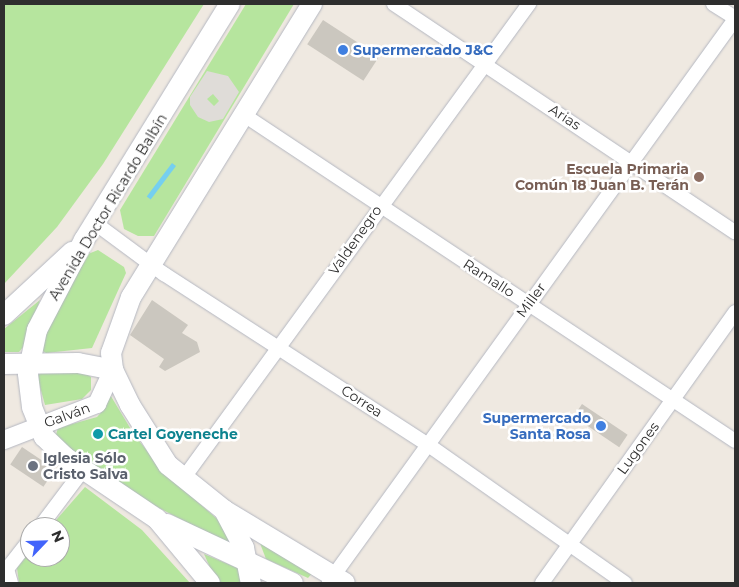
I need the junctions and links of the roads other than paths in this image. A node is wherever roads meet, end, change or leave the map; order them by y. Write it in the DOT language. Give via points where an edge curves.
graph roads {
  1 [pos="230,4"];
  2 [pos="312,4"];
  3 [pos="394,4"];
  4 [pos="530,4"];
  5 [pos="713,4"];
  6 [pos="735,19"];
  7 [pos="485,64"];
  8 [pos="244,115"];
  9 [pos="631,161"];
  10 [pos="379,207"];
  11 [pos="95,223"];
  12 [pos="735,232"];
  13 [pos="84,240"];
  14 [pos="151,264"];
  15 [pos="528,304"];
  16 [pos="735,312"];
  17 [pos="4,315"];
  18 [pos="279,347"];
  19 [pos="4,364"];
  20 [pos="29,364"];
  21 [pos="113,370"];
  22 [pos="673,400"];
  23 [pos="38,425"];
  24 [pos="4,440"];
  25 [pos="735,441"];
  26 [pos="427,444"];
  27 [pos="84,470"];
  28 [pos="183,479"];
  29 [pos="224,510"];
  30 [pos="48,517"];
  31 [pos="157,519"];
  32 [pos="568,546"];
  33 [pos="20,553"];
  34 [pos="248,562"];
  35 [pos="336,581"];
  36 [pos="10,583"];
  37 [pos="210,583"];
  38 [pos="251,583"];
  39 [pos="294,583"];
  40 [pos="542,583"];
  41 [pos="626,583"];
  1 -- 11 [label="main road, Avenida Doctor Ricardo Balbín"];
  2 -- 8 [label="main road"];
  3 -- 7 [label="street, Arias"];
  4 -- 7 [label="street, Valdenegro"];
  5 -- 6 [label="street"];
  6 -- 9 [label="street, Miller"];
  7 -- 9 [label="street, Arias"];
  7 -- 10 [label="street, Valdenegro"];
  8 -- 10 [label="street, Ramallo"];
  8 -- 14 [label="main road"];
  9 -- 12 [label="street, Arias"];
  9 -- 15 [label="street, Miller"];
  10 -- 15 [label="street, Ramallo"];
  10 -- 18 [label="street, Valdenegro"];
  11 -- 13 [label="main road, Avenida Doctor Ricardo Balbín"];
  11 -- 14 [label="street, Correa"];
  13 -- 17 [label="main road"];
  13 -- 20 [label="main road, Avenida Doctor Ricardo Balbín" via="37,330"];
  14 -- 18 [label="street, Correa"];
  14 -- 21 [label="main road" via="116,332"];
  15 -- 22 [label="street, Ramallo"];
  15 -- 26 [label="street, Miller"];
  16 -- 22 [label="street, Lugones"];
  18 -- 26 [label="street, Correa"];
  18 -- 28 [label="street, Valdenegro"];
  19 -- 20 [label="main road"];
  20 -- 21 [label="main road" via="78,363"];
  20 -- 23 [label="main road, Avenida Doctor Ricardo Balbín" via="29,388"];
  21 -- 23 [label="street, Galván" via="97,404"];
  21 -- 28 [label="main road" via="154,448"];
  22 -- 25 [label="street, Ramallo"];
  22 -- 32 [label="street, Lugones"];
  23 -- 24 [label="street, Galván"];
  23 -- 27 [label="main road, Avenida Doctor Ricardo Balbín" via="52,446"];
  26 -- 32 [label="street, Correa"];
  26 -- 35 [label="street, Miller"];
  27 -- 30 [label="street"];
  27 -- 31 [label="main road, Avenida Doctor Ricardo Balbín"];
  28 -- 29 [label="main road"];
  29 -- 34 [label="main road"];
  29 -- 35 [label="main road"];
  31 -- 34 [label="main road"];
  31 -- 37 [label="main road, Avenida Doctor Ricardo Balbín"];
  32 -- 40 [label="street, Lugones"];
  32 -- 41 [label="street, Correa"];
  33 -- 36 [label="street" via="7,569"];
  34 -- 38 [label="main road"];
  34 -- 39 [label="main road"];
}
